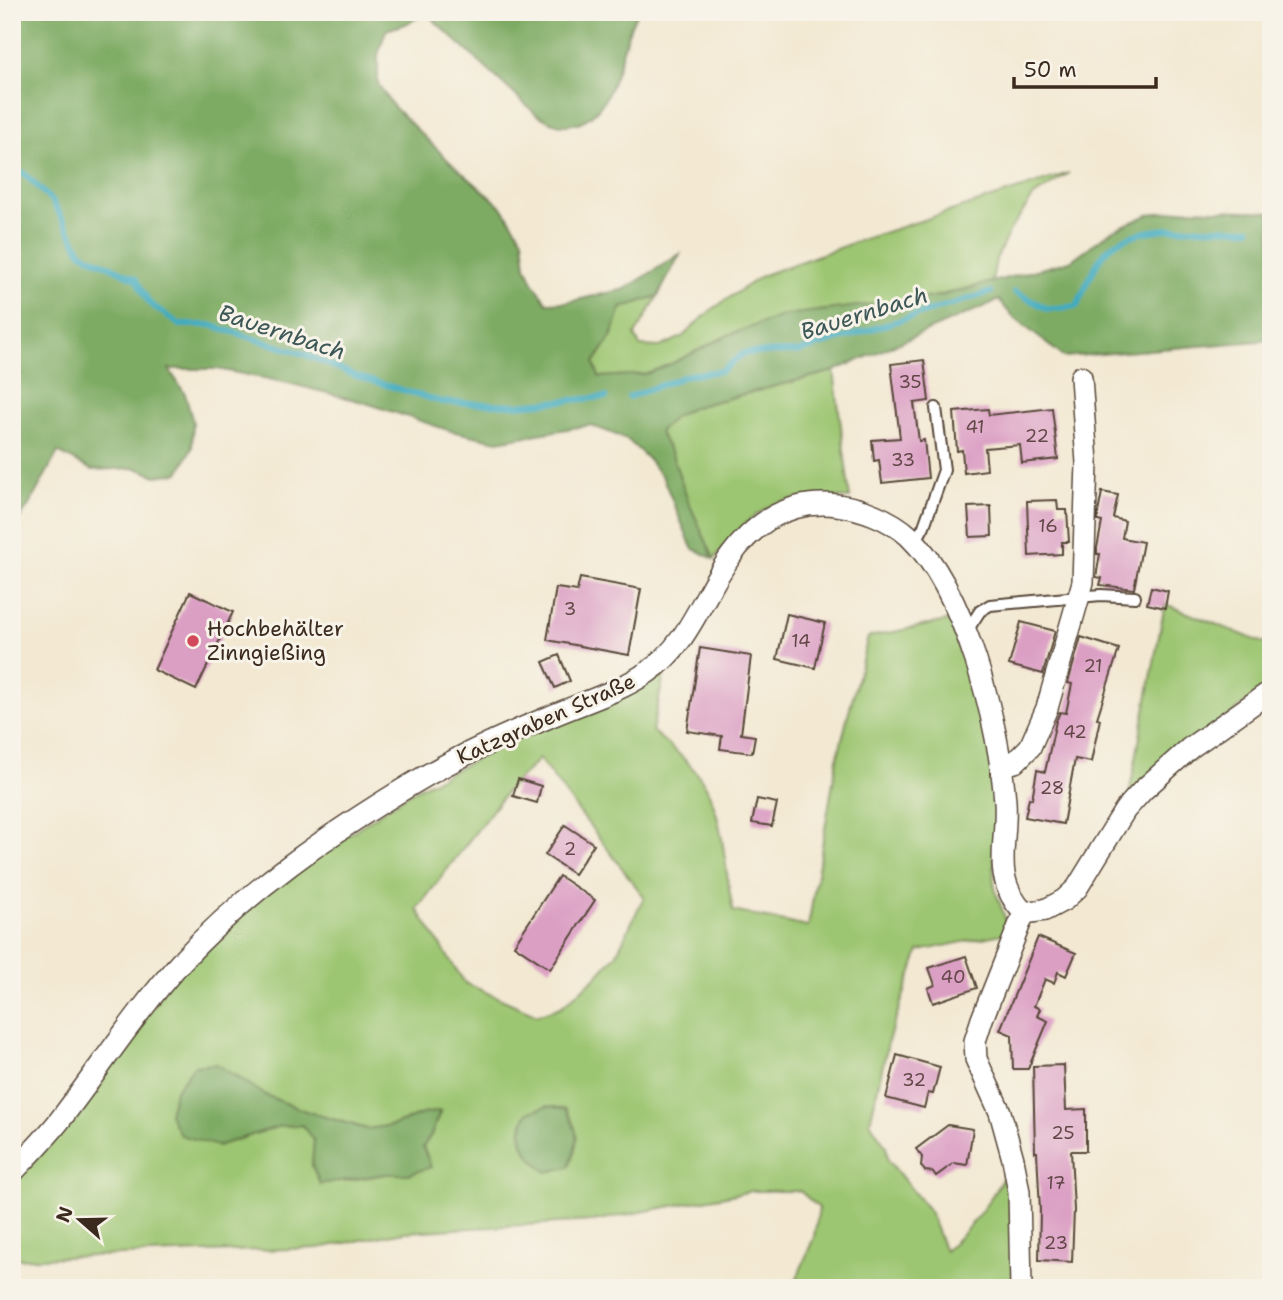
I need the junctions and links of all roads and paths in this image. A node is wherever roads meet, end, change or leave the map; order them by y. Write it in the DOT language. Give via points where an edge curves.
graph roads {
  1 [pos="1081,377"];
  2 [pos="936,408"];
  3 [pos="915,543"];
  4 [pos="1079,597"];
  5 [pos="1135,597"];
  6 [pos="966,634"];
  7 [pos="1271,691"];
  8 [pos="1001,766"];
  9 [pos="1024,913"];
  10 [pos="12,1173"];
  11 [pos="1021,1288"];
  1 -- 4 [label="street" via="1087,521"];
  2 -- 3 [label="lane" via="944,470"];
  3 -- 6 [label="street, Katzgraben Straße" via="942,579"];
  3 -- 10 [label="street, Katzgraben Straße" via="869,512 821,503 780,512 756,528 718,572 675,648 646,673 607,695 511,732 420,779 238,905 177,966 56,1125"];
  4 -- 5 [label="lane"];
  4 -- 6 [label="lane" via="990,606 980,611"];
  4 -- 8 [label="street" via="1047,708 1030,747 1015,762"];
  6 -- 8 [label="street, Katzgraben Straße"];
  7 -- 9 [label="street" via="1190,748 1143,790 1125,810 1077,888 1064,900 1045,910"];
  8 -- 9 [label="street, Katzgraben Straße" via="1004,883"];
  9 -- 11 [label="street" via="975,1041 976,1059 1011,1148 1019,1192"];
}
